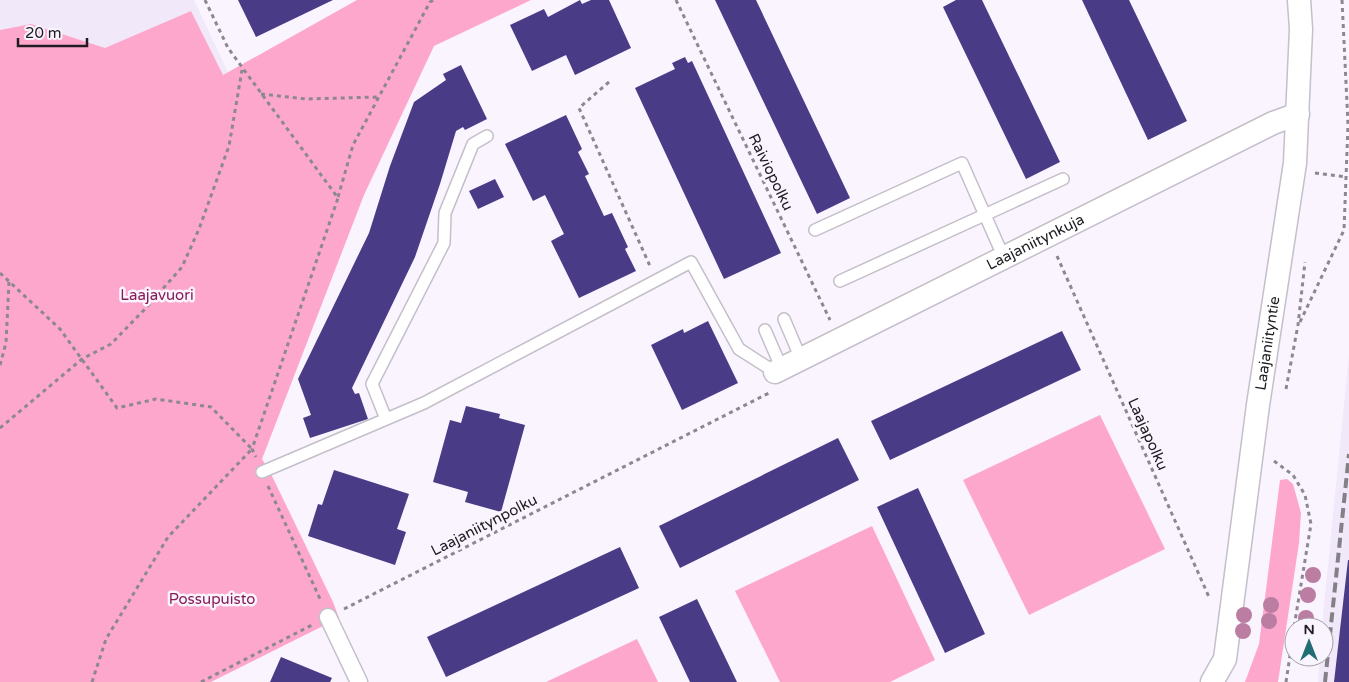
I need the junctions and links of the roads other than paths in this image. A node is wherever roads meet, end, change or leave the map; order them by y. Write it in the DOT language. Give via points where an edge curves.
graph roads {
  1 [pos="1300,0"];
  2 [pos="1298,114"];
  3 [pos="487,136"];
  4 [pos="1063,178"];
  5 [pos="984,214"];
  6 [pos="815,230"];
  7 [pos="1004,258"];
  8 [pos="840,282"];
  9 [pos="784,319"];
  10 [pos="764,330"];
  11 [pos="782,373"];
  12 [pos="386,419"];
  13 [pos="262,472"];
  14 [pos="328,617"];
  15 [pos="359,682"];
  16 [pos="1212,682"];
  1 -- 2 [label="street, Laajaniityntie"];
  2 -- 7 [label="street, Laajaniitynkuja" via="1273,123"];
  2 -- 16 [label="street, Laajaniityntie" via="1295,164 1258,405 1225,659"];
  3 -- 12 [label="lane" via="473,144 444,213 444,242 372,384"];
  4 -- 5 [label="lane"];
  5 -- 6 [label="lane" via="962,164"];
  5 -- 7 [label="lane"];
  5 -- 8 [label="lane"];
  7 -- 11 [label="street, Laajaniitynkuja" via="840,340"];
  9 -- 11 [label="lane"];
  10 -- 11 [label="lane"];
  11 -- 12 [label="lane" via="739,348 691,262"];
  12 -- 13 [label="lane"];
  14 -- 15 [label="street"];
}
